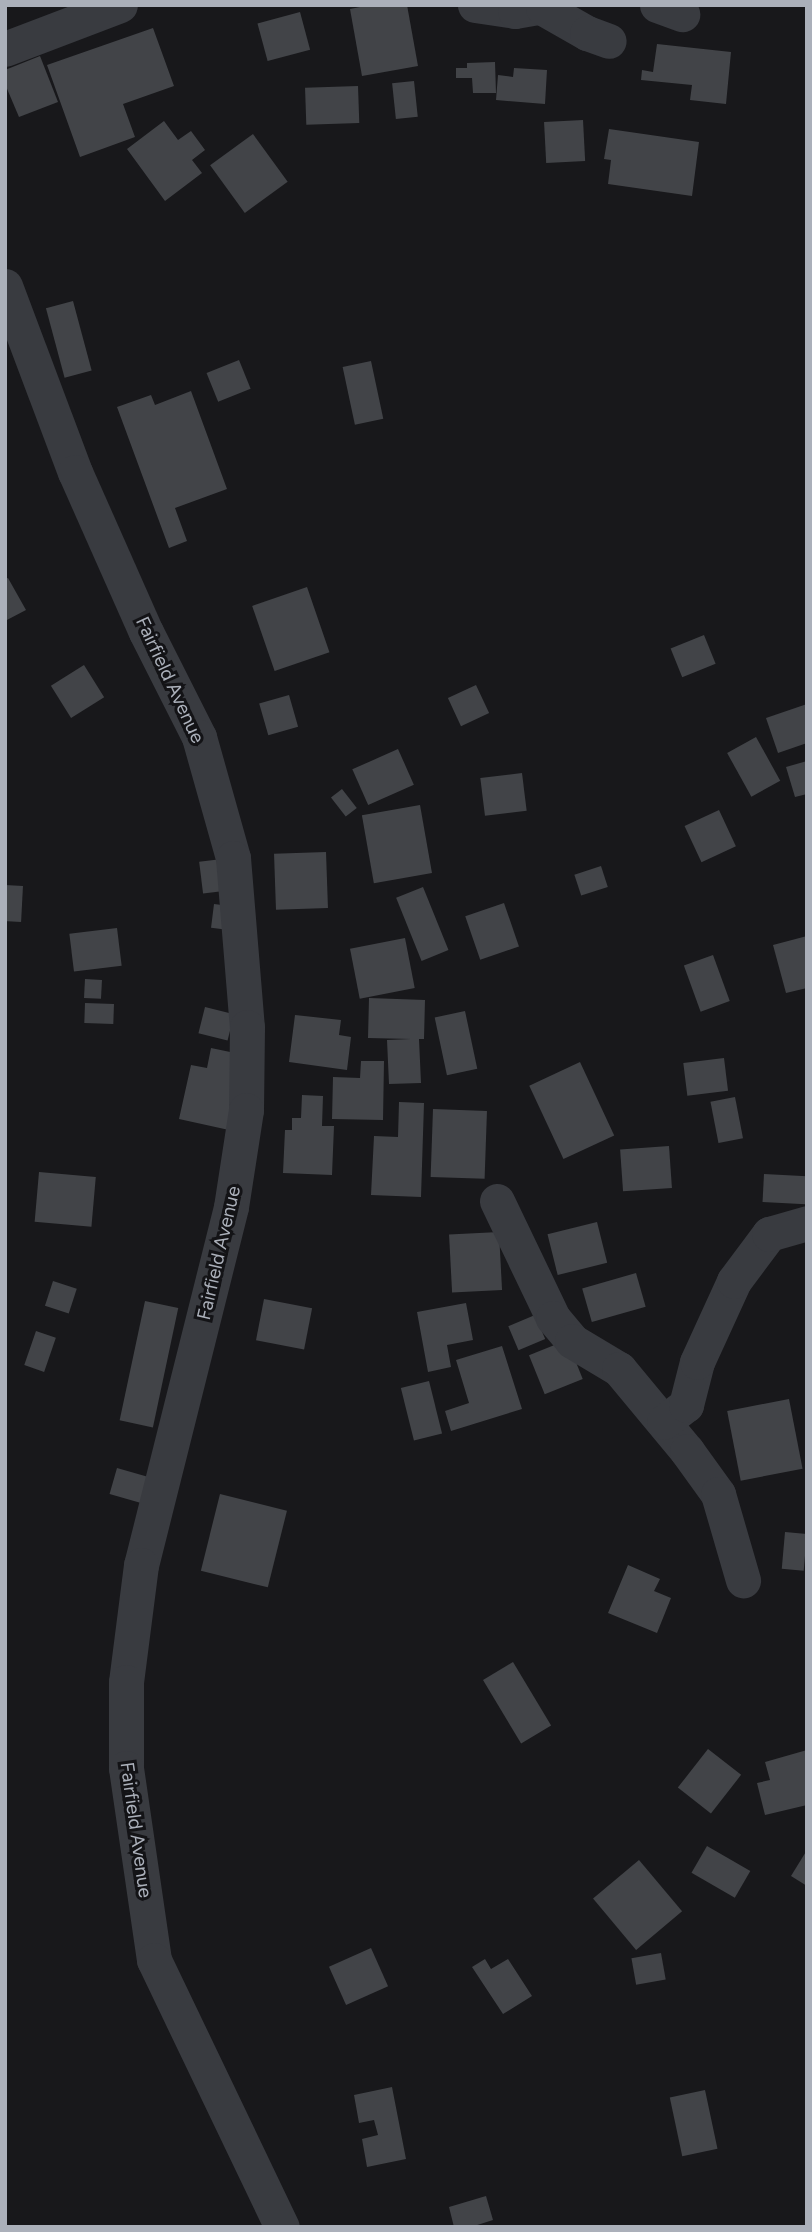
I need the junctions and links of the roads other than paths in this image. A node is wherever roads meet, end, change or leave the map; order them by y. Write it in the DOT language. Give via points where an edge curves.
graph roads {
  1 [pos="120,5"];
  2 [pos="475,5"];
  3 [pos="546,6"];
  4 [pos="609,41"];
  5 [pos="5,49"];
  6 [pos="5,286"];
  7 [pos="497,1201"];
  8 [pos="807,1223"];
  9 [pos="663,1422"];
  10 [pos="743,1580"];
  11 [pos="282,2227"];
  1 -- 5 [label="street"];
  2 -- 3 [label="street" via="515,11"];
  3 -- 4 [label="street"];
  6 -- 11 [label="street, Fairfield Avenue" via="75,472 146,632 199,737 233,858 247,1027 246,1110 231,1207 141,1565 126,1682 126,1768 154,1960"];
  7 -- 9 [label="street" via="553,1318 572,1341 619,1369"];
  8 -- 9 [label="street" via="769,1234 734,1281 697,1362 686,1405"];
  9 -- 10 [label="street" via="718,1494"];
}
